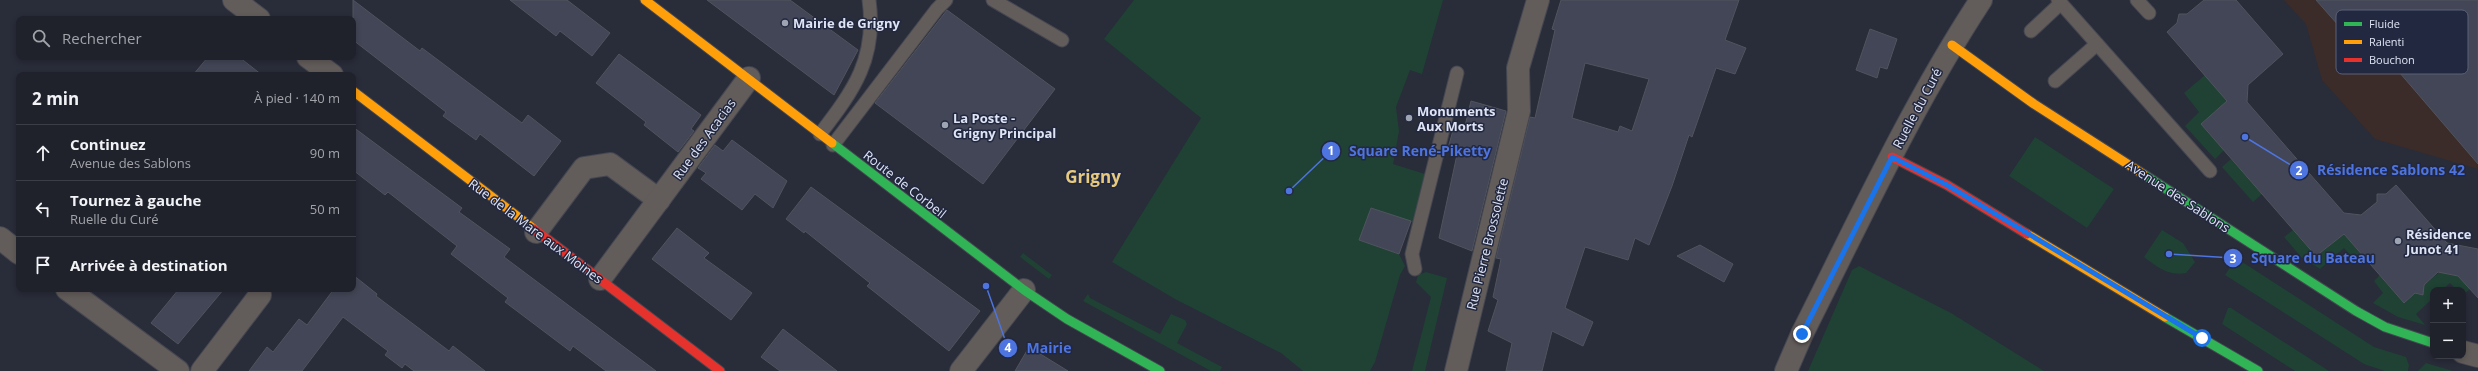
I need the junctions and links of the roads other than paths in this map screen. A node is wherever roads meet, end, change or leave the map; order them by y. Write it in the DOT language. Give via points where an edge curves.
graph roads {
  1 [pos="234,0"];
  2 [pos="645,0"];
  3 [pos="869,0"];
  4 [pos="946,0"];
  5 [pos="993,0"];
  6 [pos="1538,0"];
  7 [pos="1981,0"];
  8 [pos="2137,0"];
  9 [pos="2060,2"];
  10 [pos="2148,13"];
  11 [pos="255,16"];
  12 [pos="2030,31"];
  13 [pos="1062,40"];
  14 [pos="2097,44"];
  15 [pos="1952,45"];
  16 [pos="312,60"];
  17 [pos="328,72"];
  18 [pos="1457,73"];
  19 [pos="748,78"];
  20 [pos="2055,81"];
  21 [pos="356,93"];
  22 [pos="820,134"];
  23 [pos="833,144"];
  24 [pos="1892,157"];
  25 [pos="2210,171"];
  26 [pos="659,200"];
  27 [pos="536,232"];
  28 [pos="1415,269"];
  29 [pos="600,279"];
  30 [pos="1024,290"];
  31 [pos="71,292"];
  32 [pos="260,295"];
  33 [pos="2430,342"];
  34 [pos="2466,353"];
  35 [pos="2478,356"];
  36 [pos="178,371"];
  37 [pos="202,371"];
  38 [pos="720,371"];
  39 [pos="961,371"];
  40 [pos="1160,371"];
  41 [pos="1456,371"];
  42 [pos="1786,371"];
  43 [pos="2258,371"];
  1 -- 11 [label="street"];
  2 -- 19 [label="street, Route de Corbeil"];
  3 -- 22 [label="lane" via="872,21 869,49 851,93"];
  4 -- 23 [label="lane"];
  5 -- 13 [label="lane"];
  6 -- 41 [label="street, Rue Pierre Brossolette" via="1518,68 1519,111"];
  7 -- 15 [label="street, Ruelle du Curé"];
  8 -- 10 [label="lane"];
  9 -- 12 [label="lane"];
  9 -- 14 [label="lane"];
  14 -- 20 [label="lane"];
  14 -- 25 [label="lane"];
  15 -- 24 [label="street, Ruelle du Curé"];
  15 -- 33 [label="street, Avenue des Sablons" via="1971,56 2034,104 2356,311 2385,327"];
  16 -- 17 [label="street"];
  18 -- 28 [label="lane" via="1412,254"];
  19 -- 22 [label="street, Route de Corbeil"];
  19 -- 26 [label="street, Rue des Acacias"];
  21 -- 27 [label="street, Rue de la Mare aux Moines"];
  22 -- 23 [label="street, Route de Corbeil"];
  23 -- 30 [label="street, Route de Corbeil"];
  24 -- 42 [label="street, Ruelle du Curé" via="1802,334"];
  24 -- 43 [label="street" via="1947,185"];
  26 -- 27 [label="street" via="610,164 584,168"];
  26 -- 29 [label="street, Rue des Acacias"];
  27 -- 29 [label="street, Rue de la Mare aux Moines"];
  29 -- 38 [label="street, Rue de la Mare aux Moines"];
  30 -- 39 [label="street"];
  30 -- 40 [label="street, Route de Corbeil" via="1067,319"];
  31 -- 36 [label="street"];
  32 -- 37 [label="street"];
  34 -- 35 [label="street"];
}
